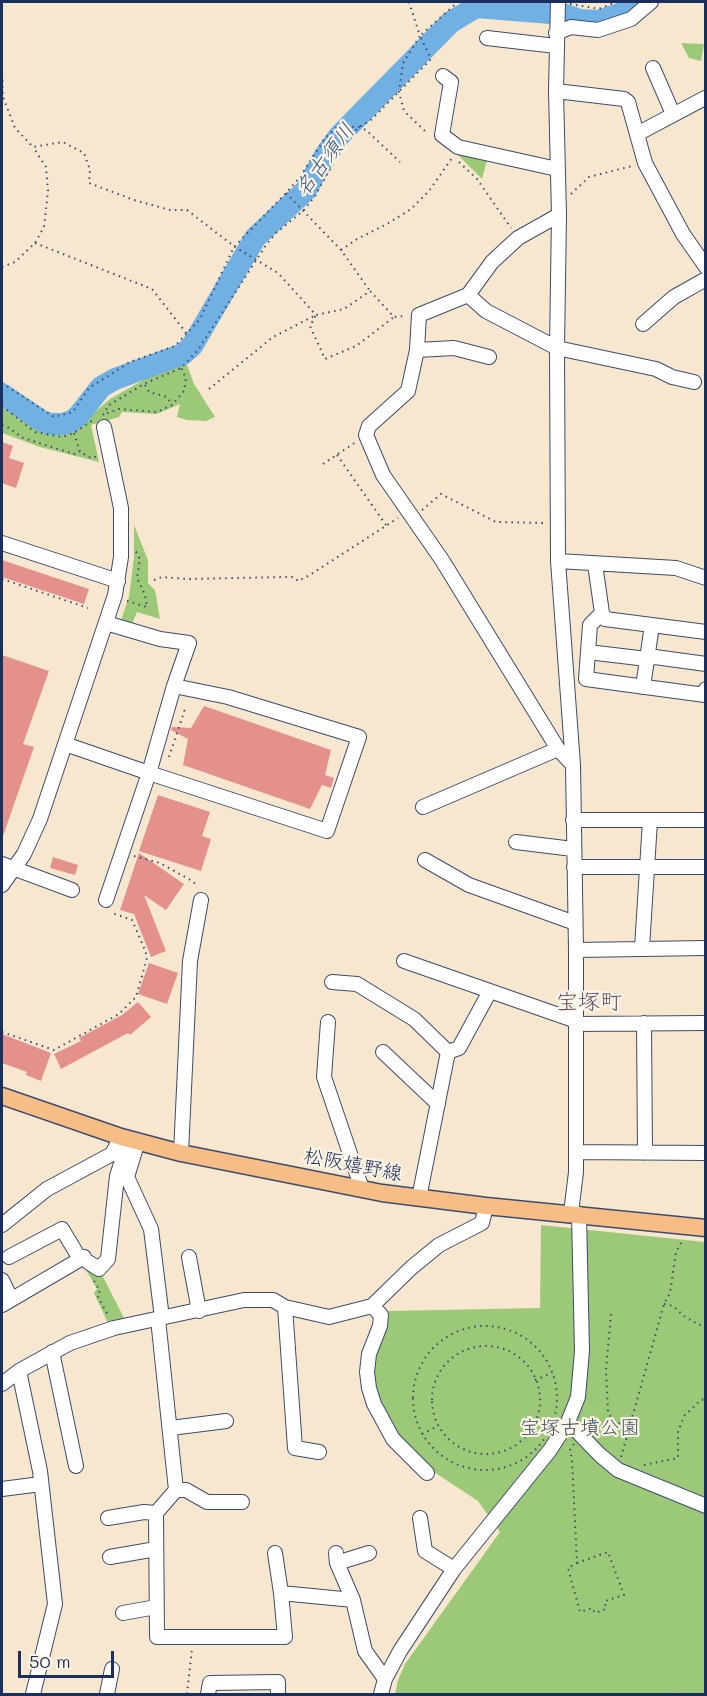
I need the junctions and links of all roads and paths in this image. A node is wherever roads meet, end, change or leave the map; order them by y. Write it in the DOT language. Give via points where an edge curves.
graph roads {
  1 [pos="409,2"];
  2 [pos="458,2"];
  3 [pos="558,2"];
  4 [pos="616,2"];
  5 [pos="651,2"];
  6 [pos="556,35"];
  7 [pos="420,36"];
  8 [pos="487,38"];
  9 [pos="2,68"];
  10 [pos="652,68"];
  11 [pos="443,76"];
  12 [pos="399,92"];
  13 [pos="556,92"];
  14 [pos="705,99"];
  15 [pos="673,114"];
  16 [pos="359,127"];
  17 [pos="429,134"];
  18 [pos="637,134"];
  19 [pos="33,147"];
  20 [pos="400,162"];
  21 [pos="645,163"];
  22 [pos="557,169"];
  23 [pos="287,193"];
  24 [pos="558,200"];
  25 [pos="304,210"];
  26 [pos="559,215"];
  27 [pos="518,238"];
  28 [pos="35,243"];
  29 [pos="235,247"];
  30 [pos="340,250"];
  31 [pos="256,261"];
  32 [pos="2,267"];
  33 [pos="705,267"];
  34 [pos="705,279"];
  35 [pos="370,291"];
  36 [pos="468,295"];
  37 [pos="316,315"];
  38 [pos="418,315"];
  39 [pos="394,317"];
  40 [pos="643,324"];
  41 [pos="187,334"];
  42 [pos="557,348"];
  43 [pos="417,350"];
  44 [pos="489,357"];
  45 [pos="181,368"];
  46 [pos="694,382"];
  47 [pos="2,383"];
  48 [pos="144,384"];
  49 [pos="209,389"];
  50 [pos="172,405"];
  51 [pos="2,406"];
  52 [pos="104,420"];
  53 [pos="2,425"];
  54 [pos="74,433"];
  55 [pos="366,435"];
  56 [pos="80,452"];
  57 [pos="337,455"];
  58 [pos="100,456"];
  59 [pos="323,464"];
  60 [pos="408,511"];
  61 [pos="558,524"];
  62 [pos="386,525"];
  63 [pos="2,543"];
  64 [pos="131,544"];
  65 [pos="558,561"];
  66 [pos="594,564"];
  67 [pos="705,578"];
  68 [pos="2,579"];
  69 [pos="118,580"];
  70 [pos="154,580"];
  71 [pos="123,600"];
  72 [pos="88,608"];
  73 [pos="602,613"];
  74 [pos="106,623"];
  75 [pos="652,625"];
  76 [pos="705,632"];
  77 [pos="588,652"];
  78 [pos="647,659"];
  79 [pos="705,664"];
  80 [pos="174,686"];
  81 [pos="643,687"];
  82 [pos="705,689"];
  83 [pos="186,706"];
  84 [pos="65,744"];
  85 [pos="558,749"];
  86 [pos="166,765"];
  87 [pos="573,765"];
  88 [pos="149,773"];
  89 [pos="423,807"];
  90 [pos="573,820"];
  91 [pos="705,820"];
  92 [pos="650,821"];
  93 [pos="516,842"];
  94 [pos="573,849"];
  95 [pos="134,856"];
  96 [pos="426,860"];
  97 [pos="646,866"];
  98 [pos="7,867"];
  99 [pos="574,867"];
  100 [pos="705,867"];
  101 [pos="2,885"];
  102 [pos="72,890"];
  103 [pos="201,900"];
  104 [pos="106,905"];
  105 [pos="575,923"];
  106 [pos="642,948"];
  107 [pos="705,948"];
  108 [pos="576,950"];
  109 [pos="404,961"];
  110 [pos="332,981"];
  111 [pos="490,991"];
  112 [pos="328,1022"];
  113 [pos="576,1022"];
  114 [pos="644,1023"];
  115 [pos="705,1023"];
  116 [pos="2,1032"];
  117 [pos="383,1052"];
  118 [pos="448,1052"];
  119 [pos="2,1096"];
  120 [pos="438,1104"];
  121 [pos="129,1139"];
  122 [pos="576,1152"];
  123 [pos="181,1153"];
  124 [pos="645,1153"];
  125 [pos="705,1153"];
  126 [pos="362,1189"];
  127 [pos="419,1198"];
  128 [pos="486,1206"];
  129 [pos="575,1213"];
  130 [pos="2,1225"];
  131 [pos="705,1228"];
  132 [pos="684,1236"];
  133 [pos="9,1257"];
  134 [pos="189,1257"];
  135 [pos="84,1260"];
  136 [pos="2,1280"];
  137 [pos="6,1302"];
  138 [pos="664,1304"];
  139 [pos="372,1306"];
  140 [pos="285,1307"];
  141 [pos="199,1311"];
  142 [pos="611,1314"];
  143 [pos="160,1319"];
  144 [pos="705,1324"];
  145 [pos="114,1328"];
  146 [pos="52,1352"];
  147 [pos="19,1371"];
  148 [pos="553,1373"];
  149 [pos="535,1380"];
  150 [pos="2,1384"];
  151 [pos="705,1399"];
  152 [pos="226,1421"];
  153 [pos="568,1422"];
  154 [pos="438,1426"];
  155 [pos="171,1428"];
  156 [pos="629,1429"];
  157 [pos="422,1434"];
  158 [pos="580,1435"];
  159 [pos="319,1452"];
  160 [pos="620,1463"];
  161 [pos="637,1465"];
  162 [pos="76,1467"];
  163 [pos="427,1473"];
  164 [pos="41,1484"];
  165 [pos="2,1489"];
  166 [pos="176,1490"];
  167 [pos="242,1502"];
  168 [pos="705,1506"];
  169 [pos="156,1513"];
  170 [pos="108,1518"];
  171 [pos="420,1518"];
  172 [pos="156,1549"];
  173 [pos="275,1552"];
  174 [pos="369,1553"];
  175 [pos="110,1557"];
  176 [pos="577,1563"];
  177 [pos="454,1569"];
  178 [pos="281,1593"];
  179 [pos="353,1600"];
  180 [pos="156,1607"];
  181 [pos="123,1613"];
  182 [pos="192,1637"];
  183 [pos="112,1670"];
  184 [pos="385,1679"];
  185 [pos="33,1695"];
  186 [pos="107,1695"];
  187 [pos="187,1695"];
  188 [pos="208,1695"];
  189 [pos="278,1695"];
  190 [pos="381,1695"];
  1 -- 7 [label="path"];
  2 -- 7 [label="path"];
  3 -- 4 [label="path" via="599,9"];
  3 -- 6 [label="street"];
  5 -- 6 [label="street" via="631,19 598,30 571,27"];
  6 -- 8 [label="street"];
  6 -- 13 [label="street"];
  7 -- 12 [label="path" via="403,63"];
  7 -- 12 [label="path" via="431,59"];
  9 -- 19 [label="path" via="3,97 15,128"];
  10 -- 15 [label="street"];
  11 -- 22 [label="street" via="451,82 442,135 458,147"];
  12 -- 16 [label="path"];
  12 -- 17 [label="path" via="404,111"];
  13 -- 18 [label="street" via="624,99"];
  13 -- 22 [label="street"];
  14 -- 15 [label="street"];
  15 -- 18 [label="street"];
  16 -- 20 [label="path"];
  16 -- 23 [label="path" via="338,126 325,138"];
  16 -- 25 [label="path" via="346,141"];
  18 -- 21 [label="street"];
  19 -- 28 [label="path" via="46,167 48,191 44,227"];
  19 -- 29 [label="path" via="63,142 84,153 90,183 134,200 170,210 187,210"];
  21 -- 24 [label="path" via="589,177 569,196"];
  21 -- 33 [label="street"];
  22 -- 24 [label="street"];
  23 -- 25 [label="path"];
  23 -- 29 [label="path"];
  24 -- 26 [label="street"];
  25 -- 30 [label="path"];
  25 -- 31 [label="path" via="276,233"];
  26 -- 27 [label="street"];
  26 -- 42 [label="street"];
  27 -- 30 [label="path" via="477,179 454,156 411,209"];
  27 -- 36 [label="street" via="492,262"];
  28 -- 32 [label="path" via="15,262"];
  28 -- 41 [label="path" via="152,289"];
  29 -- 31 [label="path"];
  29 -- 41 [label="path" via="200,319"];
  30 -- 35 [label="path"];
  31 -- 37 [label="path" via="278,273"];
  31 -- 45 [label="path" via="198,350"];
  34 -- 40 [label="street" via="674,297"];
  35 -- 37 [label="path" via="344,309"];
  35 -- 39 [label="path"];
  36 -- 38 [label="street"];
  36 -- 42 [label="street" via="486,311"];
  37 -- 39 [label="path" via="310,327 325,359 356,346"];
  37 -- 49 [label="path" via="273,337"];
  38 -- 39 [label="path"];
  38 -- 43 [label="street"];
  41 -- 47 [label="path" via="175,346 130,362 89,388 73,412 63,415 54,417"];
  42 -- 46 [label="street" via="656,369"];
  42 -- 61 [label="street"];
  43 -- 44 [label="street" via="454,348"];
  43 -- 55 [label="street" via="408,391 369,426"];
  45 -- 48 [label="path"];
  45 -- 50 [label="path" via="186,378 184,391"];
  48 -- 50 [label="path" via="149,392 166,397"];
  48 -- 52 [label="path" via="109,405"];
  50 -- 52 [label="path" via="157,412 119,409"];
  51 -- 54 [label="path" via="35,432 62,437"];
  52 -- 54 [label="path"];
  52 -- 69 [label="street" via="121,508"];
  53 -- 56 [label="path" via="23,438 74,454"];
  54 -- 56 [label="path"];
  55 -- 57 [label="path"];
  55 -- 60 [label="street" via="383,475"];
  56 -- 58 [label="path" via="91,458"];
  57 -- 59 [label="path"];
  57 -- 62 [label="path"];
  60 -- 61 [label="path" via="421,511 441,494 496,522"];
  60 -- 62 [label="path"];
  60 -- 85 [label="street"];
  61 -- 65 [label="street"];
  62 -- 70 [label="path" via="298,581 294,577"];
  63 -- 69 [label="street"];
  64 -- 71 [label="path" via="140,559 137,578 147,607"];
  65 -- 66 [label="street"];
  65 -- 87 [label="street"];
  66 -- 67 [label="street" via="676,568"];
  66 -- 73 [label="street"];
  68 -- 72 [label="path"];
  69 -- 74 [label="street"];
  73 -- 75 [label="street" via="606,619"];
  73 -- 77 [label="street" via="590,625"];
  74 -- 80 [label="street" via="189,643"];
  74 -- 84 [label="street"];
  75 -- 76 [label="street"];
  75 -- 78 [label="street"];
  77 -- 78 [label="street"];
  77 -- 81 [label="street" via="586,679"];
  78 -- 79 [label="street"];
  78 -- 81 [label="street"];
  80 -- 88 [label="street"];
  80 -- 88 [label="street" via="228,697 359,737 327,831"];
  81 -- 82 [label="street" via="705,695"];
  83 -- 86 [label="path"];
  84 -- 88 [label="street"];
  84 -- 98 [label="street" via="24,854"];
  85 -- 87 [label="street"];
  85 -- 89 [label="street"];
  87 -- 90 [label="street"];
  88 -- 104 [label="street"];
  90 -- 92 [label="street"];
  90 -- 94 [label="street"];
  91 -- 92 [label="street"];
  92 -- 97 [label="street"];
  93 -- 94 [label="street"];
  94 -- 99 [label="street"];
  95 -- 103 [label="path" via="160,863 194,882"];
  96 -- 105 [label="street" via="469,885"];
  97 -- 99 [label="street"];
  97 -- 100 [label="street"];
  97 -- 106 [label="street"];
  98 -- 101 [label="street"];
  98 -- 102 [label="street"];
  99 -- 105 [label="street"];
  103 -- 123 [label="street" via="190,961"];
  104 -- 116 [label="path" via="132,920 145,950 147,958 136,997 119,1014 54,1050"];
  105 -- 108 [label="street"];
  106 -- 107 [label="street"];
  106 -- 108 [label="street"];
  108 -- 113 [label="street"];
  109 -- 111 [label="street"];
  110 -- 118 [label="street" via="357,984 414,1019"];
  111 -- 113 [label="street"];
  111 -- 118 [label="street" via="459,1048"];
  112 -- 126 [label="street" via="324,1077"];
  113 -- 114 [label="street"];
  113 -- 122 [label="street"];
  114 -- 115 [label="street"];
  114 -- 124 [label="street"];
  117 -- 120 [label="street"];
  118 -- 120 [label="street"];
  119 -- 121 [label="main road, 松阪嬉野線"];
  120 -- 127 [label="street"];
  121 -- 123 [label="main road, 松阪嬉野線"];
  121 -- 130 [label="street" via="112,1154 47,1189"];
  121 -- 135 [label="street" via="117,1176 108,1259 99,1269"];
  121 -- 143 [label="street" via="127,1178 151,1229"];
  122 -- 124 [label="street"];
  122 -- 129 [label="street"];
  123 -- 126 [label="main road, 松阪嬉野線"];
  124 -- 125 [label="street"];
  126 -- 127 [label="main road, 松阪嬉野線"];
  127 -- 128 [label="main road, 松阪嬉野線"];
  128 -- 129 [label="main road, 松阪嬉野線"];
  128 -- 139 [label="street" via="482,1223 439,1245"];
  129 -- 131 [label="main road, 松阪嬉野線"];
  129 -- 153 [label="street" via="582,1351 578,1397"];
  132 -- 138 [label="path" via="676,1252 670,1293"];
  133 -- 135 [label="street" via="62,1228"];
  134 -- 141 [label="street"];
  135 -- 137 [label="street"];
  135 -- 145 [label="path"];
  136 -- 137 [label="street"];
  138 -- 144 [label="path" via="699,1325"];
  138 -- 156 [label="path"];
  139 -- 140 [label="street" via="329,1317"];
  139 -- 163 [label="street" via="381,1316 368,1364 374,1404 393,1439"];
  140 -- 141 [label="street" via="273,1300 244,1300"];
  140 -- 159 [label="street" via="295,1448"];
  141 -- 143 [label="street"];
  142 -- 156 [label="path" via="606,1370 608,1412"];
  143 -- 145 [label="street"];
  143 -- 155 [label="street"];
  145 -- 146 [label="street"];
  146 -- 147 [label="street"];
  146 -- 162 [label="street"];
  147 -- 150 [label="street"];
  147 -- 164 [label="street"];
  148 -- 149 [label="path"];
  148 -- 157 [label="path" via="558,1392 555,1417 544,1440 527,1458 506,1468 484,1471 461,1467 441,1456"];
  148 -- 157 [label="path" via="537,1348 517,1333 493,1326 468,1328 445,1338 427,1355 416,1375 412,1397 415,1420"];
  149 -- 154 [label="path" via="540,1405 535,1422 511,1448 494,1453 459,1448"];
  149 -- 154 [label="path" via="519,1357 504,1349 469,1348 440,1370 433,1386 431,1404"];
  151 -- 161 [label="path" via="684,1416 678,1432 678,1458"];
  152 -- 155 [label="street"];
  153 -- 158 [label="street"];
  153 -- 177 [label="street" via="539,1466"];
  154 -- 157 [label="path"];
  155 -- 166 [label="street"];
  156 -- 160 [label="path"];
  158 -- 168 [label="street" via="618,1470"];
  158 -- 176 [label="path" via="570,1450"];
  164 -- 165 [label="street"];
  164 -- 185 [label="street" via="55,1604"];
  166 -- 167 [label="street" via="186,1490 207,1502"];
  166 -- 169 [label="street"];
  169 -- 170 [label="street"];
  169 -- 172 [label="street"];
  171 -- 177 [label="street" via="425,1551"];
  172 -- 175 [label="street"];
  172 -- 180 [label="street"];
  173 -- 178 [label="street"];
  174 -- 179 [label="street" via="337,1558"];
  176 -- 176 [label="path" via="568,1568 580,1612 592,1608 596,1613 606,1609 605,1601 624,1595 608,1552"];
  177 -- 184 [label="street"];
  178 -- 179 [label="street"];
  178 -- 182 [label="street" via="285,1637"];
  179 -- 184 [label="street" via="364,1650"];
  180 -- 181 [label="street"];
  180 -- 182 [label="street" via="157,1637"];
  182 -- 187 [label="path"];
  183 -- 186 [label="street"];
  184 -- 190 [label="street"];
  188 -- 189 [label="street" via="210,1683 278,1682"];
}
